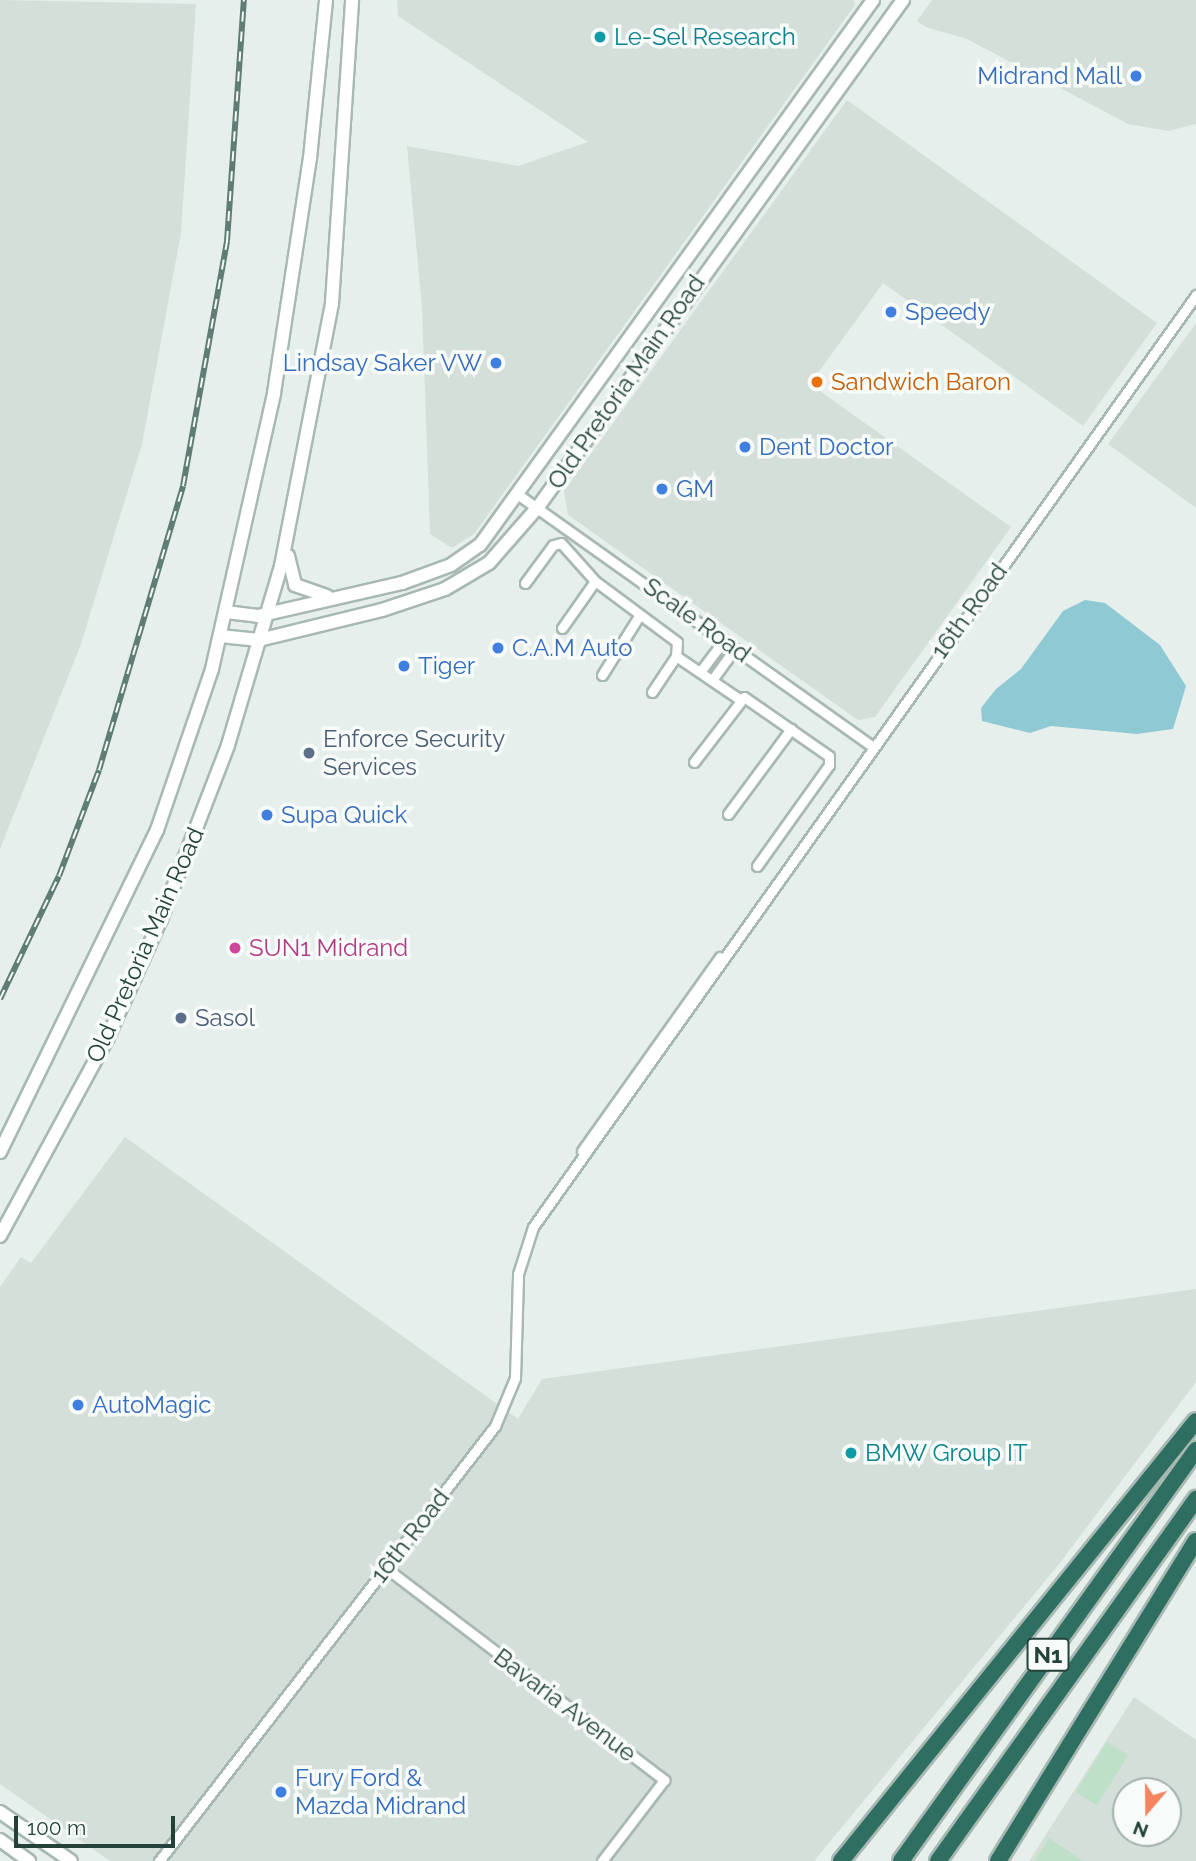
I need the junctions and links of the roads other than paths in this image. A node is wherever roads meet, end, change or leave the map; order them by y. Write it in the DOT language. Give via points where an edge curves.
graph roads {
  1 [pos="326,0"];
  2 [pos="352,0"];
  3 [pos="903,0"];
  4 [pos="869,3"];
  5 [pos="1196,295"];
  6 [pos="520,496"];
  7 [pos="538,507"];
  8 [pos="293,518"];
  9 [pos="596,581"];
  10 [pos="525,583"];
  11 [pos="348,596"];
  12 [pos="226,612"];
  13 [pos="267,614"];
  14 [pos="639,616"];
  15 [pos="562,628"];
  16 [pos="220,636"];
  17 [pos="259,640"];
  18 [pos="723,640"];
  19 [pos="735,648"];
  20 [pos="676,656"];
  21 [pos="700,672"];
  22 [pos="602,675"];
  23 [pos="712,680"];
  24 [pos="652,692"];
  25 [pos="739,699"];
  26 [pos="792,729"];
  27 [pos="872,746"];
  28 [pos="694,762"];
  29 [pos="728,814"];
  30 [pos="757,866"];
  31 [pos="0,1152"];
  32 [pos="0,1236"];
  33 [pos="1196,1421"];
  34 [pos="1196,1450"];
  35 [pos="1196,1499"];
  36 [pos="1196,1541"];
  37 [pos="386,1568"];
  38 [pos="0,1812"];
  39 [pos="0,1840"];
  40 [pos="29,1861"];
  41 [pos="71,1861"];
  42 [pos="159,1861"];
  43 [pos="601,1861"];
  44 [pos="841,1861"];
  45 [pos="901,1861"];
  46 [pos="938,1861"];
  47 [pos="998,1861"];
  1 -- 12 [label="main road, Old Pretoria Main Road" via="283,343"];
  2 -- 8 [label="main road, Old Pretoria Main Road" via="332,303"];
  3 -- 7 [label="main road, Old Pretoria Main Road"];
  4 -- 6 [label="main road, Old Pretoria Main Road"];
  5 -- 27 [label="street, 16th Road"];
  6 -- 7 [label="street, Scale Road"];
  6 -- 11 [label="main road, Old Pretoria Main Road" via="489,536 457,562"];
  7 -- 17 [label="main road, Old Pretoria Main Road" via="489,563 445,589"];
  7 -- 18 [label="street, Scale Road"];
  8 -- 11 [label="main road" via="288,566 295,585 313,595"];
  8 -- 13 [label="main road, Old Pretoria Main Road"];
  9 -- 10 [label="street" via="584,562 556,542"];
  9 -- 14 [label="street"];
  9 -- 15 [label="street"];
  11 -- 13 [label="main road, Old Pretoria Main Road"];
  12 -- 13 [label="main road, Old Pretoria Main Road"];
  12 -- 16 [label="main road, Old Pretoria Main Road"];
  13 -- 17 [label="main road, Old Pretoria Main Road"];
  14 -- 20 [label="street" via="677,642"];
  14 -- 22 [label="street"];
  16 -- 17 [label="main road, Old Pretoria Main Road"];
  16 -- 31 [label="main road, Old Pretoria Main Road" via="192,737 157,830 66,1028"];
  17 -- 32 [label="main road, Old Pretoria Main Road" via="218,775 161,919 107,1039"];
  18 -- 19 [label="street, Scale Road"];
  18 -- 21 [label="street"];
  19 -- 23 [label="street"];
  19 -- 27 [label="street, Scale Road"];
  20 -- 21 [label="street"];
  20 -- 24 [label="street"];
  21 -- 23 [label="street"];
  23 -- 25 [label="street"];
  25 -- 26 [label="street" via="751,698"];
  25 -- 28 [label="street"];
  26 -- 29 [label="street"];
  26 -- 30 [label="street" via="831,761"];
  27 -- 37 [label="street, 16th Road" via="745,927 612,1103 533,1227 522,1255 519,1359 510,1398"];
  33 -- 44 [label="highway"];
  34 -- 45 [label="highway, N1"];
  35 -- 46 [label="highway, N1"];
  36 -- 47 [label="highway"];
  37 -- 42 [label="street, 16th Road"];
  37 -- 43 [label="street, Bavaria Avenue" via="664,1780"];
  38 -- 41 [label="main road"];
  39 -- 40 [label="main road"];
}
